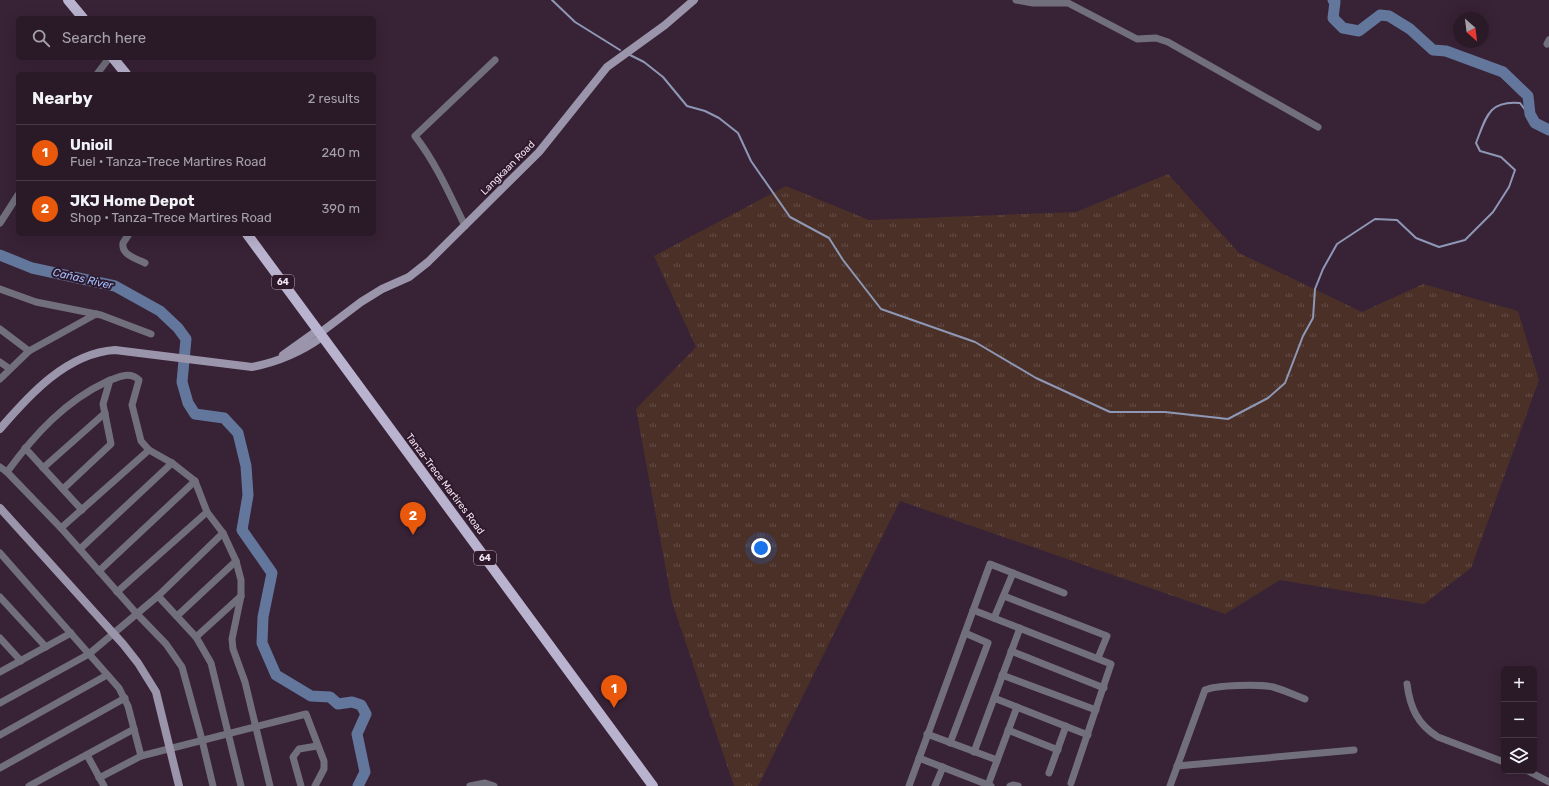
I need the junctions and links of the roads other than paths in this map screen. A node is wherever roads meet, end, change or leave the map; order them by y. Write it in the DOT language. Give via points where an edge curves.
graph roads {
  1 [pos="68,0"];
  2 [pos="694,0"];
  3 [pos="1016,0"];
  4 [pos="81,16"];
  5 [pos="108,60"];
  6 [pos="115,60"];
  7 [pos="495,60"];
  8 [pos="99,72"];
  9 [pos="124,72"];
  10 [pos="1318,127"];
  11 [pos="16,198"];
  12 [pos="0,223"];
  13 [pos="464,226"];
  14 [pos="128,236"];
  15 [pos="248,236"];
  16 [pos="145,263"];
  17 [pos="0,289"];
  18 [pos="96,314"];
  19 [pos="0,329"];
  20 [pos="320,333"];
  21 [pos="151,334"];
  22 [pos="29,351"];
  23 [pos="0,362"];
  24 [pos="10,370"];
  25 [pos="0,378"];
  26 [pos="110,380"];
  27 [pos="105,413"];
  28 [pos="0,429"];
  29 [pos="25,448"];
  30 [pos="149,450"];
  31 [pos="172,463"];
  32 [pos="0,467"];
  33 [pos="43,468"];
  34 [pos="7,472"];
  35 [pos="195,481"];
  36 [pos="63,489"];
  37 [pos="0,508"];
  38 [pos="82,510"];
  39 [pos="207,512"];
  40 [pos="62,528"];
  41 [pos="223,533"];
  42 [pos="80,550"];
  43 [pos="0,553"];
  44 [pos="236,561"];
  45 [pos="99,571"];
  46 [pos="1013,573"];
  47 [pos="117,592"];
  48 [pos="1064,593"];
  49 [pos="158,596"];
  50 [pos="241,596"];
  51 [pos="1004,596"];
  52 [pos="0,597"];
  53 [pos="973,610"];
  54 [pos="137,614"];
  55 [pos="177,616"];
  56 [pos="994,618"];
  57 [pos="1020,628"];
  58 [pos="112,632"];
  59 [pos="71,633"];
  60 [pos="965,633"];
  61 [pos="196,637"];
  62 [pos="0,638"];
  63 [pos="46,647"];
  64 [pos="1011,651"];
  65 [pos="89,654"];
  66 [pos="1098,658"];
  67 [pos="21,661"];
  68 [pos="0,672"];
  69 [pos="1002,674"];
  70 [pos="107,675"];
  71 [pos="1407,684"];
  72 [pos="1104,688"];
  73 [pos="125,698"];
  74 [pos="994,698"];
  75 [pos="1305,699"];
  76 [pos="0,703"];
  77 [pos="1017,707"];
  78 [pos="1096,710"];
  79 [pos="256,726"];
  80 [pos="1066,726"];
  81 [pos="134,729"];
  82 [pos="1008,730"];
  83 [pos="228,733"];
  84 [pos="927,734"];
  85 [pos="0,735"];
  86 [pos="1088,735"];
  87 [pos="202,740"];
  88 [pos="950,743"];
  89 [pos="317,746"];
  90 [pos="170,748"];
  91 [pos="1058,750"];
  92 [pos="1354,750"];
  93 [pos="974,752"];
  94 [pos="87,755"];
  95 [pos="141,756"];
  96 [pos="919,758"];
  97 [pos="997,760"];
  98 [pos="1501,761"];
  99 [pos="1177,766"];
  100 [pos="943,767"];
  101 [pos="0,768"];
  102 [pos="1050,773"];
  103 [pos="1534,774"];
  104 [pos="100,778"];
  105 [pos="1549,782"];
  106 [pos="1072,783"];
  107 [pos="990,785"];
  108 [pos="28,786"];
  109 [pos="104,786"];
  110 [pos="180,786"];
  111 [pos="213,786"];
  112 [pos="241,786"];
  113 [pos="270,786"];
  114 [pos="301,786"];
  115 [pos="315,786"];
  116 [pos="470,786"];
  117 [pos="494,786"];
  118 [pos="653,786"];
  119 [pos="908,786"];
  120 [pos="935,786"];
  121 [pos="1010,786"];
  122 [pos="1018,786"];
  123 [pos="1170,786"];
  1 -- 4 [label="main road"];
  2 -- 13 [label="street, Langkaan Road" via="607,67 539,152"];
  3 -- 10 [label="street" via="1033,3 1068,3 1137,39 1156,38 1168,42"];
  5 -- 8 [label="street"];
  6 -- 9 [label="main road"];
  7 -- 13 [label="street" via="415,136 446,185"];
  11 -- 12 [label="street"];
  13 -- 20 [label="street, Langkaan Road" via="409,277 361,302"];
  14 -- 16 [label="street" via="123,243 124,250 128,255"];
  15 -- 20 [label="main road, Tanza-Trece Martires Road / 64"];
  17 -- 18 [label="street" via="36,302"];
  18 -- 21 [label="street"];
  18 -- 22 [label="street"];
  19 -- 22 [label="street"];
  20 -- 28 [label="street, Langkaan Road" via="294,354 252,367 115,350 98,351 56,374 40,386"];
  20 -- 118 [label="main road, Tanza-Trece Martires Road / 64"];
  22 -- 24 [label="street"];
  23 -- 24 [label="street"];
  24 -- 25 [label="street"];
  26 -- 27 [label="street" via="103,404"];
  26 -- 29 [label="street" via="65,406"];
  26 -- 30 [label="street" via="123,374 139,380 132,405 141,441"];
  27 -- 33 [label="street"];
  27 -- 36 [label="street" via="111,444"];
  29 -- 33 [label="street"];
  29 -- 34 [label="street"];
  30 -- 31 [label="street"];
  30 -- 38 [label="street"];
  31 -- 35 [label="street"];
  31 -- 42 [label="street"];
  32 -- 34 [label="street"];
  33 -- 36 [label="street"];
  34 -- 40 [label="street"];
  35 -- 39 [label="street"];
  35 -- 45 [label="street"];
  36 -- 38 [label="street"];
  37 -- 58 [label="street"];
  38 -- 40 [label="street"];
  39 -- 41 [label="street"];
  39 -- 47 [label="street"];
  40 -- 42 [label="street"];
  41 -- 44 [label="street"];
  41 -- 49 [label="street"];
  42 -- 45 [label="street"];
  43 -- 59 [label="street"];
  44 -- 50 [label="street" via="241,580"];
  44 -- 55 [label="street"];
  45 -- 47 [label="street"];
  46 -- 48 [label="street"];
  46 -- 51 [label="street"];
  46 -- 53 [label="street" via="990,564"];
  47 -- 54 [label="street"];
  49 -- 54 [label="street"];
  49 -- 55 [label="street"];
  50 -- 61 [label="street"];
  50 -- 79 [label="street" via="232,639 233,649"];
  51 -- 56 [label="street"];
  51 -- 66 [label="street" via="1107,636"];
  52 -- 63 [label="street"];
  53 -- 56 [label="street"];
  53 -- 60 [label="street"];
  54 -- 58 [label="street"];
  54 -- 87 [label="street" via="166,644 182,667"];
  55 -- 61 [label="street"];
  56 -- 57 [label="street"];
  57 -- 64 [label="street"];
  57 -- 66 [label="street"];
  58 -- 65 [label="street"];
  58 -- 90 [label="street" via="138,663 153,687"];
  59 -- 63 [label="street"];
  59 -- 65 [label="street"];
  60 -- 84 [label="street"];
  60 -- 88 [label="street" via="988,642"];
  61 -- 83 [label="street" via="211,663"];
  62 -- 67 [label="street"];
  63 -- 67 [label="street"];
  64 -- 69 [label="street"];
  64 -- 72 [label="street"];
  65 -- 70 [label="street"];
  65 -- 76 [label="street"];
  66 -- 72 [label="street" via="1111,664"];
  67 -- 68 [label="street"];
  69 -- 74 [label="street"];
  69 -- 78 [label="street"];
  70 -- 73 [label="street"];
  70 -- 85 [label="street"];
  71 -- 98 [label="street" via="1414,712 1429,732"];
  72 -- 78 [label="street"];
  73 -- 81 [label="street"];
  73 -- 101 [label="street"];
  74 -- 77 [label="street"];
  74 -- 93 [label="street"];
  75 -- 99 [label="street" via="1273,687 1205,690"];
  77 -- 80 [label="street"];
  77 -- 82 [label="street"];
  78 -- 86 [label="street"];
  79 -- 83 [label="street"];
  79 -- 89 [label="street" via="306,714"];
  79 -- 113 [label="street"];
  80 -- 86 [label="street"];
  80 -- 91 [label="street"];
  81 -- 94 [label="street"];
  81 -- 95 [label="street"];
  82 -- 91 [label="street"];
  82 -- 97 [label="street"];
  83 -- 87 [label="street"];
  83 -- 112 [label="street"];
  84 -- 88 [label="street"];
  84 -- 96 [label="street"];
  86 -- 106 [label="street"];
  87 -- 90 [label="street"];
  87 -- 111 [label="street"];
  88 -- 93 [label="street"];
  89 -- 114 [label="street" via="299,749 293,757"];
  89 -- 115 [label="street" via="324,761 324,769"];
  90 -- 95 [label="street"];
  90 -- 110 [label="street"];
  91 -- 102 [label="street"];
  92 -- 99 [label="street"];
  93 -- 97 [label="street"];
  94 -- 104 [label="street"];
  94 -- 108 [label="street"];
  95 -- 104 [label="street"];
  96 -- 100 [label="street"];
  96 -- 119 [label="street"];
  97 -- 107 [label="street"];
  99 -- 123 [label="street"];
  100 -- 107 [label="street"];
  100 -- 120 [label="street"];
  103 -- 105 [label="street"];
  104 -- 109 [label="street"];
  116 -- 117 [label="street" via="485,783"];
  121 -- 122 [label="street"];
}
